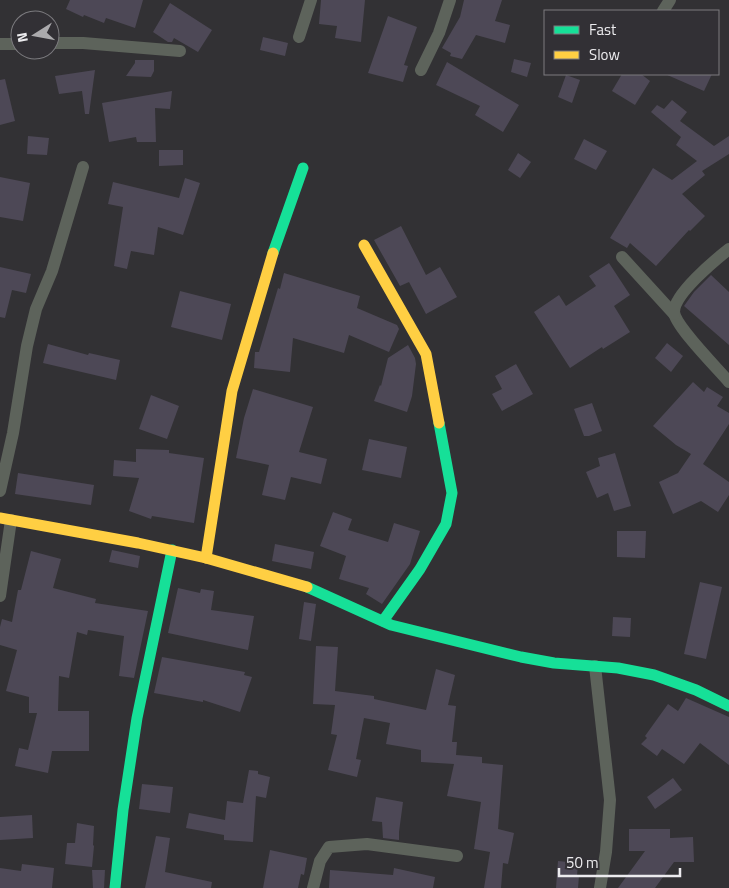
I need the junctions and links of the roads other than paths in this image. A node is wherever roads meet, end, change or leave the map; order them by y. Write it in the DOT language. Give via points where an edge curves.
graph roads {
  1 [pos="311,0"];
  2 [pos="450,0"];
  3 [pos="299,37"];
  4 [pos="60,43"];
  5 [pos="180,51"];
  6 [pos="421,70"];
  7 [pos="83,166"];
  8 [pos="303,168"];
  9 [pos="364,245"];
  10 [pos="729,248"];
  11 [pos="622,257"];
  12 [pos="674,314"];
  13 [pos="729,382"];
  14 [pos="0,491"];
  15 [pos="5,519"];
  16 [pos="172,550"];
  17 [pos="206,558"];
  18 [pos="0,596"];
  19 [pos="383,621"];
  20 [pos="594,666"];
  21 [pos="729,706"];
  22 [pos="457,856"];
  23 [pos="115,888"];
  24 [pos="313,888"];
  25 [pos="600,888"];
  1 -- 3 [label="street"];
  2 -- 6 [label="street"];
  4 -- 5 [label="street"];
  7 -- 14 [label="street" via="52,271 36,310"];
  8 -- 17 [label="street" via="265,276 232,391"];
  9 -- 19 [label="street" via="426,354 452,493 446,524 420,569"];
  10 -- 12 [label="street" via="682,293"];
  11 -- 12 [label="street"];
  12 -- 13 [label="street" via="688,336"];
  15 -- 16 [label="street"];
  15 -- 18 [label="street"];
  16 -- 17 [label="street"];
  16 -- 23 [label="street" via="137,718"];
  17 -- 19 [label="street" via="306,587"];
  19 -- 20 [label="street" via="521,657"];
  20 -- 21 [label="street" via="654,675"];
  20 -- 25 [label="street" via="610,800"];
  22 -- 24 [label="street" via="367,844 328,847 320,861"];
}
